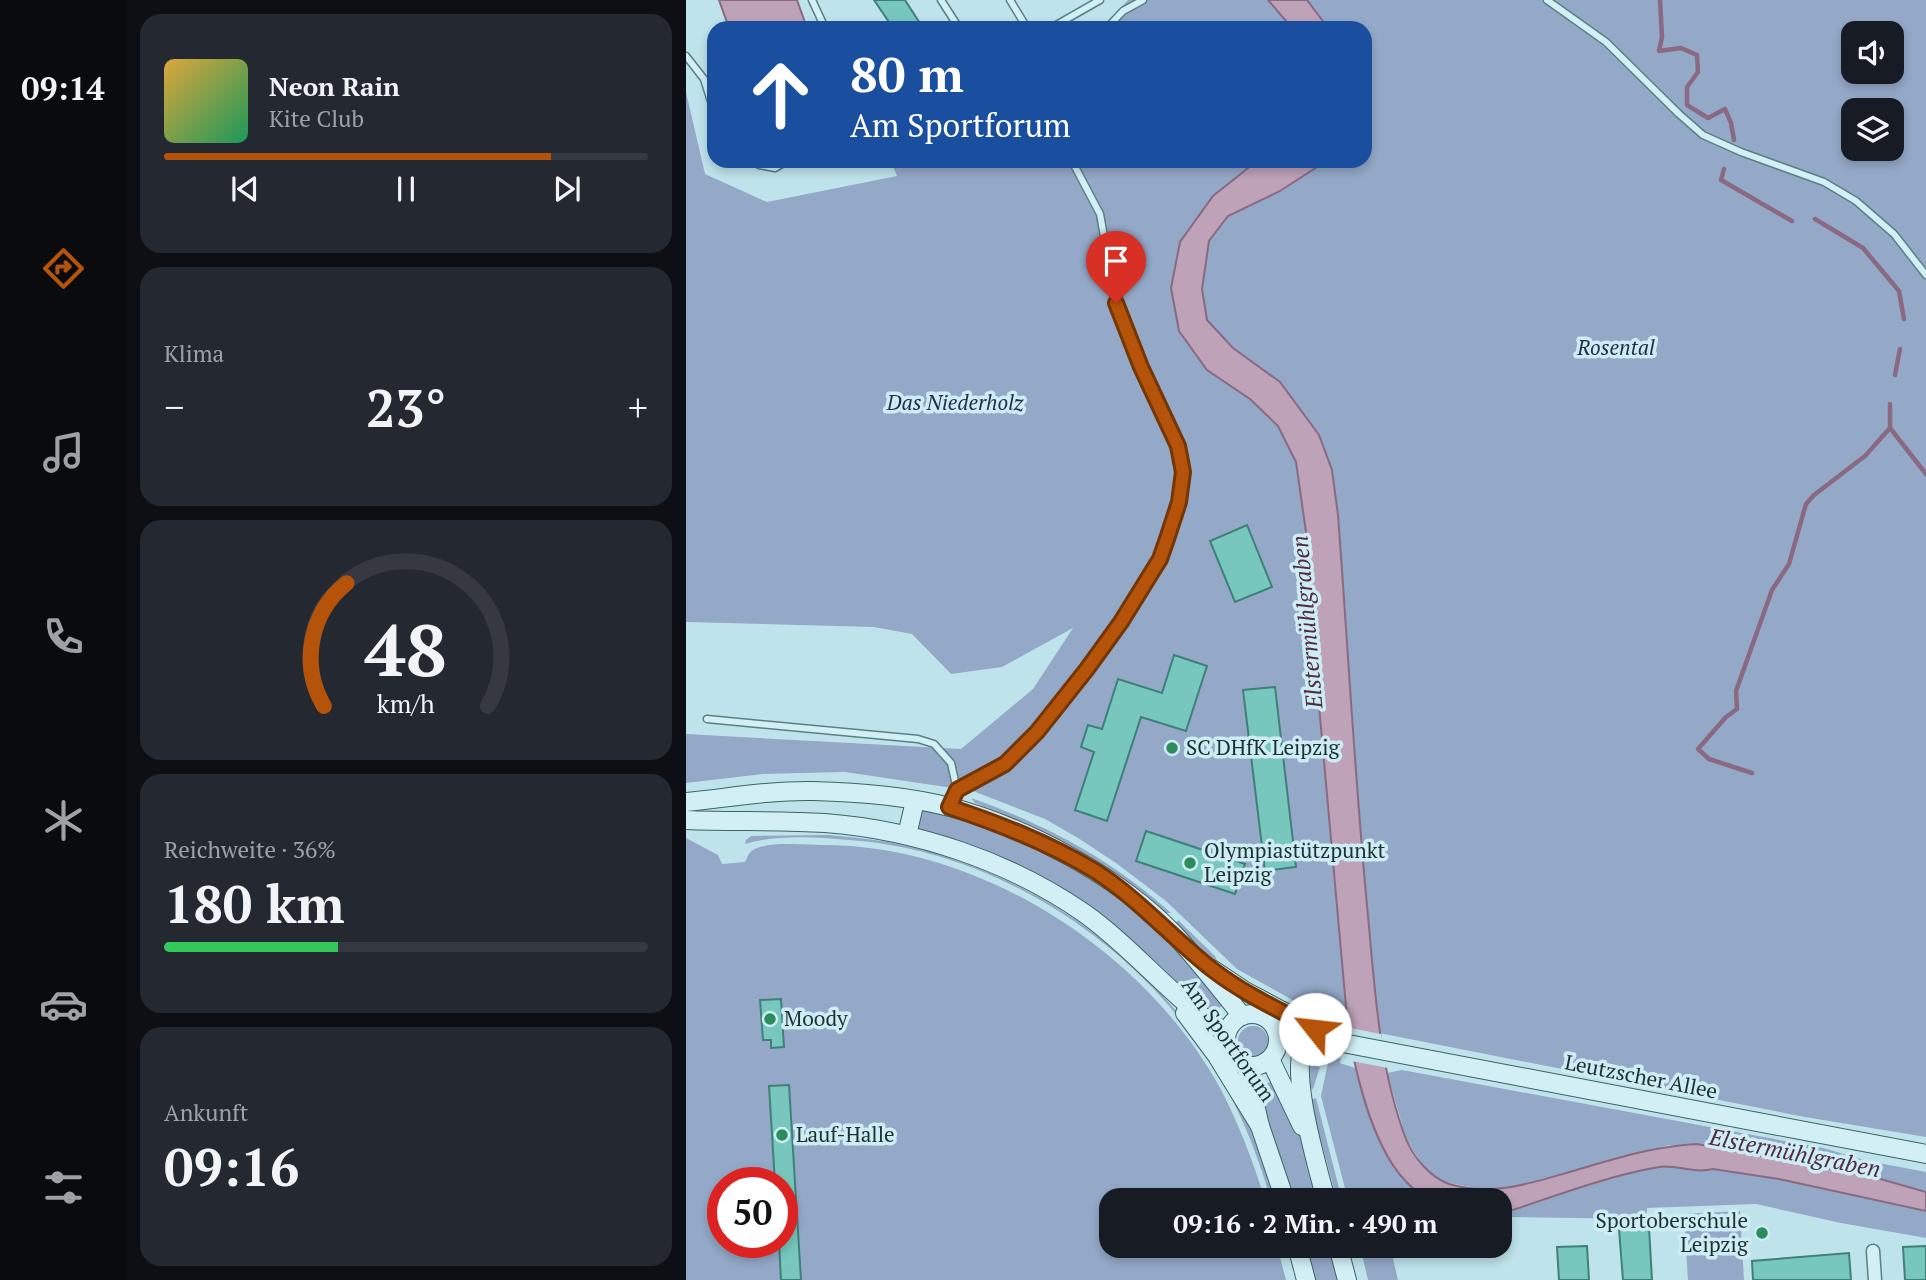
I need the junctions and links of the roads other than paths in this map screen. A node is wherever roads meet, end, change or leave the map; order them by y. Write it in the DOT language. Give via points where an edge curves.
graph roads {
  1 [pos="812,0"];
  2 [pos="941,0"];
  3 [pos="1010,0"];
  4 [pos="1100,0"];
  5 [pos="1143,0"];
  6 [pos="1547,0"];
  7 [pos="822,21"];
  8 [pos="954,21"];
  9 [pos="1023,21"];
  10 [pos="1063,21"];
  11 [pos="1114,21"];
  12 [pos="686,56"];
  13 [pos="707,89"];
  14 [pos="1076,168"];
  15 [pos="1926,275"];
  16 [pos="707,719"];
  17 [pos="957,790"];
  18 [pos="915,801"];
  19 [pos="686,802"];
  20 [pos="949,807"];
  21 [pos="733,809"];
  22 [pos="686,820"];
  23 [pos="907,835"];
  24 [pos="1173,934"];
  25 [pos="1159,980"];
  26 [pos="1242,1016"];
  27 [pos="1275,1027"];
  28 [pos="1227,1033"];
  29 [pos="1305,1043"];
  30 [pos="1348,1044"];
  31 [pos="1275,1052"];
  32 [pos="1246,1066"];
  33 [pos="1260,1126"];
  34 [pos="1926,1154"];
  35 [pos="1314,1155"];
  36 [pos="1281,1188"];
  37 [pos="1323,1188"];
  38 [pos="1873,1251"];
  39 [pos="1300,1258"];
  40 [pos="1341,1258"];
  41 [pos="1306,1280"];
  42 [pos="1347,1280"];
  43 [pos="1875,1280"];
  1 -- 7 [label="lane"];
  2 -- 8 [label="lane"];
  3 -- 9 [label="lane"];
  4 -- 10 [label="lane"];
  5 -- 11 [label="lane"];
  6 -- 15 [label="lane" via="1606,42 1703,135 1824,182 1856,201 1894,234"];
  12 -- 13 [label="lane"];
  14 -- 17 [label="lane" via="1100,214 1116,303 1178,446 1183,472 1179,502 1160,559 1087,669 1005,764"];
  16 -- 17 [label="lane" via="918,739 934,744 951,763"];
  17 -- 20 [label="lane"];
  18 -- 20 [label="main road, Am Sportforum"];
  18 -- 21 [label="main road, Am Sportforum" via="811,791"];
  18 -- 23 [label="main road"];
  19 -- 21 [label="main road, Am Sportforum"];
  20 -- 24 [label="main road, Am Sportforum" via="999,823 1084,865"];
  21 -- 22 [label="main road, Am Sportforum"];
  21 -- 23 [label="main road, Am Sportforum" via="751,823 825,824"];
  23 -- 25 [label="main road, Am Sportforum" via="985,860 1037,884 1084,913"];
  24 -- 26 [label="main road, Am Sportforum"];
  24 -- 30 [label="main road, Leutzscher Allee" via="1225,979"];
  25 -- 28 [label="main road, Am Sportforum" via="1198,1016"];
  25 -- 33 [label="main road, Am Sportforum" via="1217,1056"];
  26 -- 27 [label="main road" via="1264,1016"];
  26 -- 28 [label="main road"];
  27 -- 30 [label="main road, Leutzscher Allee"];
  27 -- 31 [label="main road"];
  28 -- 32 [label="main road" via="1228,1050"];
  29 -- 30 [label="main road, Leutzscher Allee"];
  29 -- 31 [label="main road, Leutzscher Allee"];
  29 -- 35 [label="main road, Am Sportforum" via="1298,1072"];
  30 -- 34 [label="main road, Leutzscher Allee"];
  31 -- 32 [label="main road" via="1259,1066"];
  31 -- 35 [label="main road, Am Sportforum"];
  32 -- 33 [label="main road, Am Sportforum"];
  33 -- 36 [label="main road, Am Sportforum"];
  35 -- 37 [label="main road, Am Sportforum"];
  38 -- 43 [label="street"];
  39 -- 41 [label="main road"];
  40 -- 42 [label="main road"];
}
